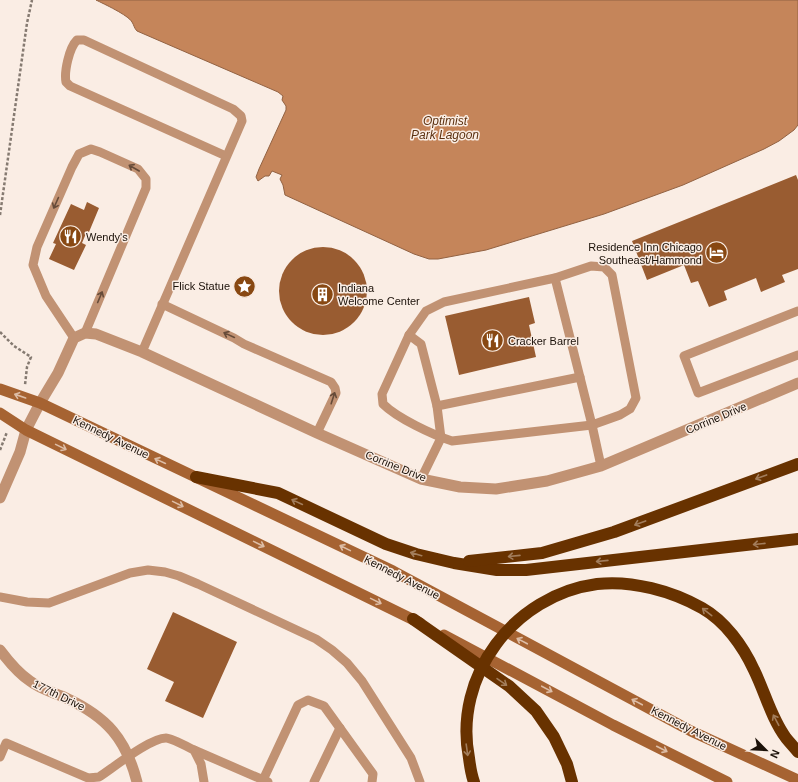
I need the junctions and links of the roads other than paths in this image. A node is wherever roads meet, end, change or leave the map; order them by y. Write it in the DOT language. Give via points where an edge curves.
graph roads {
  1 [pos="226,156"];
  2 [pos="555,278"];
  3 [pos="162,304"];
  4 [pos="798,311"];
  5 [pos="85,333"];
  6 [pos="410,335"];
  7 [pos="74,338"];
  8 [pos="142,352"];
  9 [pos="798,355"];
  10 [pos="580,377"];
  11 [pos="798,384"];
  12 [pos="0,389"];
  13 [pos="40,403"];
  14 [pos="437,406"];
  15 [pos="0,413"];
  16 [pos="592,424"];
  17 [pos="26,430"];
  18 [pos="317,433"];
  19 [pos="441,438"];
  20 [pos="798,464"];
  21 [pos="601,466"];
  22 [pos="196,477"];
  23 [pos="421,478"];
  24 [pos="0,498"];
  25 [pos="798,539"];
  26 [pos="454,563"];
  27 [pos="0,597"];
  28 [pos="413,619"];
  29 [pos="0,650"];
  30 [pos="340,728"];
  31 [pos="194,750"];
  32 [pos="798,752"];
  33 [pos="129,756"];
  34 [pos="0,757"];
  35 [pos="253,778"];
  36 [pos="95,780"];
  37 [pos="798,780"];
  38 [pos="266,781"];
  39 [pos="137,782"];
  40 [pos="204,782"];
  41 [pos="314,782"];
  42 [pos="372,782"];
  43 [pos="420,782"];
  44 [pos="474,782"];
  45 [pos="572,782"];
  46 [pos="728,782"];
  1 -- 1 [label="lane" via="242,121 238,112 84,40 77,40 73,44 64,74 70,86"];
  1 -- 3 [label="lane"];
  2 -- 6 [label="lane" via="444,302 426,311"];
  2 -- 10 [label="lane"];
  2 -- 16 [label="lane" via="591,266 604,267 612,275 636,398 630,409 620,415"];
  3 -- 8 [label="lane"];
  18 -- 3 [label="lane, one-way" via="336,393 331,382"];
  4 -- 9 [label="lane" via="684,356 698,393"];
  5 -- 7 [label="street"];
  5 -- 7 [label="lane, one-way" via="146,188 146,179 138,169 91,149 80,154 72,167 37,247 34,265 46,296"];
  5 -- 8 [label="street, Corrine Drive" via="96,334"];
  6 -- 14 [label="lane" via="421,344"];
  6 -- 19 [label="lane" via="382,394 383,404 391,412"];
  7 -- 13 [label="street" via="58,373"];
  8 -- 18 [label="street, Corrine Drive"];
  10 -- 14 [label="lane"];
  10 -- 16 [label="lane"];
  11 -- 21 [label="street, Corrine Drive"];
  13 -- 12 [label="main road, Kennedy Avenue, one-way"];
  13 -- 17 [label="street"];
  22 -- 13 [label="main road, Kennedy Avenue, one-way"];
  14 -- 19 [label="lane"];
  15 -- 17 [label="main road"];
  16 -- 19 [label="lane" via="452,441"];
  16 -- 21 [label="lane"];
  17 -- 24 [label="street" via="20,452"];
  17 -- 28 [label="main road, one-way"];
  18 -- 23 [label="street, Corrine Drive"];
  19 -- 23 [label="lane"];
  20 -- 26 [label="highway, one-way" via="614,532 542,553"];
  21 -- 23 [label="street, Corrine Drive" via="547,481 496,489 460,487"];
  26 -- 22 [label="highway, one-way" via="386,544 278,493"];
  37 -- 22 [label="main road, Kennedy Avenue, one-way" via="691,731 393,571"];
  25 -- 26 [label="highway, one-way" via="526,570 498,570"];
  27 -- 43 [label="lane" via="49,603 130,573 148,570 172,574 198,584 316,639 347,663 362,681 411,758"];
  28 -- 45 [label="highway, one-way" via="509,686 536,711 554,737"];
  28 -- 46 [label="main road, one-way"];
  29 -- 33 [label="street, 177th Drive" via="12,666 31,682 84,707 104,721"];
  30 -- 38 [label="lane" via="324,706 308,700 298,705"];
  30 -- 41 [label="lane"];
  30 -- 42 [label="lane" via="373,774"];
  31 -- 33 [label="lane" via="166,738 151,742"];
  31 -- 35 [label="lane"];
  31 -- 40 [label="lane" via="201,764"];
  32 -- 44 [label="highway, one-way" via="769,707 741,646 722,624 702,608 654,588 597,584 547,600 525,614 500,638 482,664 472,689 466,717 466,746"];
  33 -- 36 [label="lane"];
  33 -- 39 [label="street, 177th Drive"];
  34 -- 36 [label="lane" via="6,743"];
  35 -- 38 [label="lane"];
}
